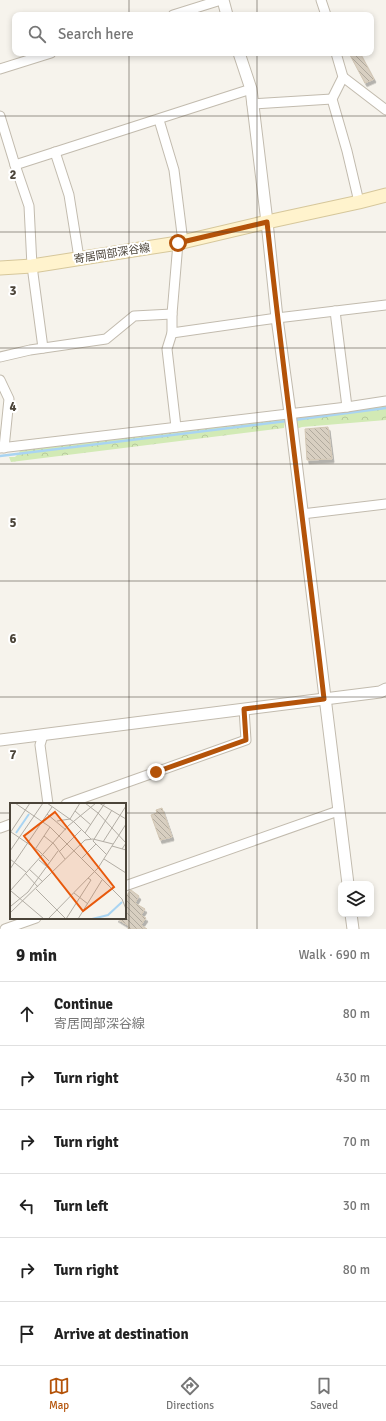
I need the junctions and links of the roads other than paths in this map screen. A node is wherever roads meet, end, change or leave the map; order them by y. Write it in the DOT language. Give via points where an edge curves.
graph roads {
  1 [pos="222,0"];
  2 [pos="321,0"];
  3 [pos="183,12"];
  4 [pos="226,12"];
  5 [pos="325,12"];
  6 [pos="41,56"];
  7 [pos="240,56"];
  8 [pos="337,56"];
  9 [pos="0,69"];
  10 [pos="343,77"];
  11 [pos="251,89"];
  12 [pos="332,99"];
  13 [pos="252,104"];
  14 [pos="386,110"];
  15 [pos="0,116"];
  16 [pos="159,120"];
  17 [pos="56,152"];
  18 [pos="15,165"];
  19 [pos="386,195"];
  20 [pos="359,202"];
  21 [pos="267,222"];
  22 [pos="180,242"];
  23 [pos="79,258"];
  24 [pos="32,266"];
  25 [pos="0,268"];
  26 [pos="386,305"];
  27 [pos="335,311"];
  28 [pos="172,314"];
  29 [pos="277,318"];
  30 [pos="172,333"];
  31 [pos="43,348"];
  32 [pos="0,357"];
  33 [pos="0,380"];
  34 [pos="386,401"];
  35 [pos="347,407"];
  36 [pos="290,413"];
  37 [pos="176,427"];
  38 [pos="2,448"];
  39 [pos="386,504"];
  40 [pos="302,514"];
  41 [pos="386,689"];
  42 [pos="324,699"];
  43 [pos="244,709"];
  44 [pos="43,734"];
  45 [pos="0,740"];
  46 [pos="48,803"];
  47 [pos="69,803"];
  48 [pos="338,811"];
  49 [pos="10,824"];
  50 [pos="0,828"];
  51 [pos="348,881"];
  52 [pos="126,886"];
  53 [pos="351,917"];
  54 [pos="33,919"];
  55 [pos="5,929"];
  56 [pos="353,929"];
  1 -- 3 [label="street"];
  1 -- 4 [label="street"];
  2 -- 5 [label="street"];
  6 -- 9 [label="street"];
  7 -- 11 [label="street"];
  8 -- 10 [label="street"];
  10 -- 12 [label="street"];
  10 -- 14 [label="street"];
  11 -- 13 [label="street"];
  11 -- 16 [label="street"];
  12 -- 13 [label="street"];
  12 -- 20 [label="street"];
  13 -- 21 [label="street"];
  15 -- 18 [label="street"];
  16 -- 17 [label="street"];
  16 -- 22 [label="street" via="174,170"];
  17 -- 18 [label="street"];
  17 -- 23 [label="street" via="69,195"];
  18 -- 24 [label="street" via="29,206"];
  19 -- 20 [label="main road, 寄居岡部深谷線"];
  20 -- 21 [label="main road, 寄居岡部深谷線"];
  21 -- 22 [label="main road, 寄居岡部深谷線"];
  21 -- 29 [label="street"];
  22 -- 23 [label="main road, 寄居岡部深谷線"];
  22 -- 28 [label="street"];
  23 -- 24 [label="main road, 寄居岡部深谷線"];
  24 -- 25 [label="main road, 寄居岡部深谷線"];
  24 -- 31 [label="street"];
  26 -- 27 [label="street"];
  27 -- 29 [label="street"];
  27 -- 35 [label="street"];
  28 -- 30 [label="street"];
  28 -- 31 [label="street" via="134,316 106,339"];
  29 -- 30 [label="street"];
  29 -- 36 [label="street"];
  30 -- 37 [label="street" via="167,349"];
  31 -- 32 [label="street"];
  33 -- 38 [label="street" via="8,399"];
  34 -- 35 [label="street"];
  35 -- 36 [label="street"];
  36 -- 37 [label="street"];
  36 -- 40 [label="street"];
  37 -- 38 [label="street"];
  39 -- 40 [label="street"];
  40 -- 42 [label="street"];
  41 -- 42 [label="street" via="380,692"];
  42 -- 43 [label="street"];
  42 -- 48 [label="street"];
  43 -- 44 [label="street"];
  43 -- 47 [label="street" via="246,740"];
  44 -- 45 [label="street"];
  44 -- 46 [label="street" via="40,745"];
  48 -- 51 [label="street"];
  48 -- 52 [label="street"];
  49 -- 50 [label="street"];
  53 -- 56 [label="street"];
  54 -- 55 [label="street"];
}
